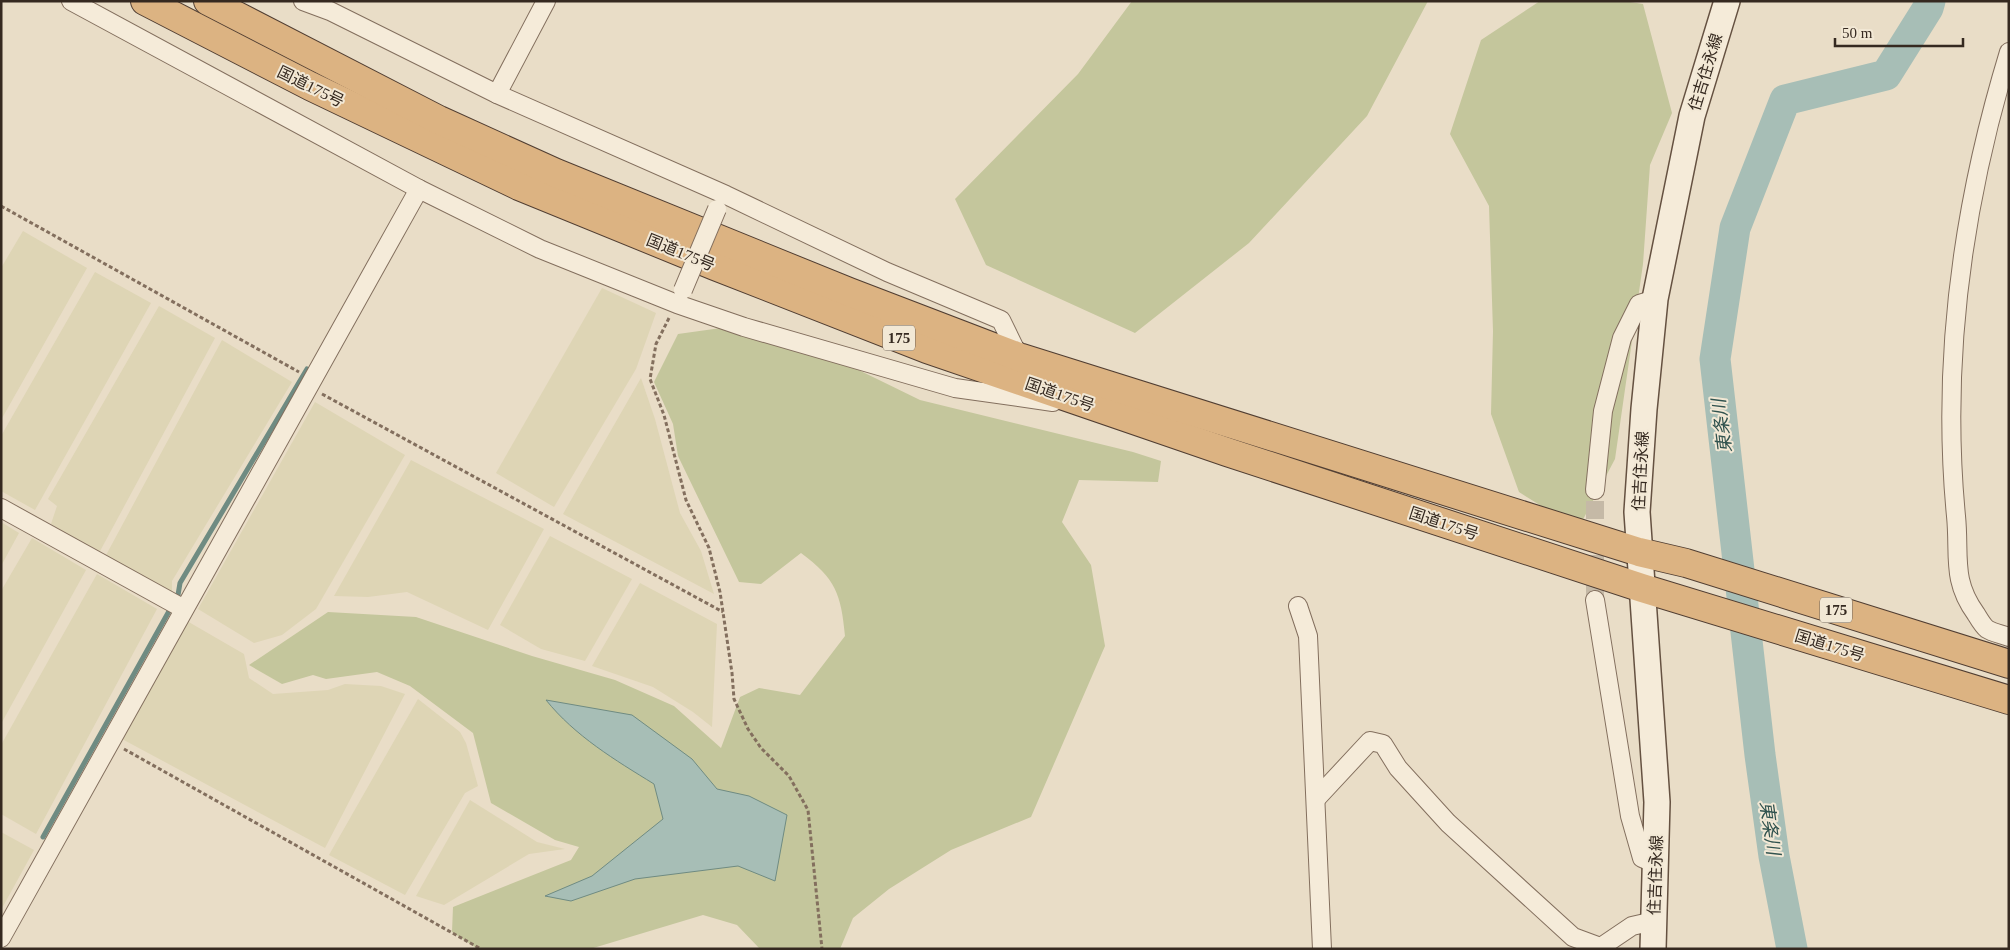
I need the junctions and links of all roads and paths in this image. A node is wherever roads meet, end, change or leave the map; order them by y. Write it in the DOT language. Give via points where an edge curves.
graph roads {
  1 [pos="71,1"];
  2 [pos="145,1"];
  3 [pos="208,1"];
  4 [pos="303,1"];
  5 [pos="546,1"];
  6 [pos="1727,1"];
  7 [pos="2009,52"];
  8 [pos="498,94"];
  9 [pos="419,189"];
  10 [pos="721,202"];
  11 [pos="1,206"];
  12 [pos="680,297"];
  13 [pos="1655,300"];
  14 [pos="1019,357"];
  15 [pos="310,383"];
  16 [pos="1109,410"];
  17 [pos="1596,490"];
  18 [pos="1,508"];
  19 [pos="1639,552"];
  20 [pos="1642,588"];
  21 [pos="1595,600"];
  22 [pos="1298,606"];
  23 [pos="184,610"];
  24 [pos="723,612"];
  25 [pos="2009,637"];
  26 [pos="1997,660"];
  27 [pos="2009,700"];
  28 [pos="110,742"];
  29 [pos="1316,799"];
  30 [pos="1656,864"];
  31 [pos="1654,921"];
  32 [pos="1,938"];
  33 [pos="1599,948"];
  34 [pos="481,949"];
  35 [pos="822,949"];
  36 [pos="1322,949"];
  37 [pos="1653,949"];
  1 -- 9 [label="street"];
  2 -- 16 [label="highway, 国道175号 / 175" via="310,86 518,186 926,349"];
  3 -- 14 [label="highway, 国道175号 / 175" via="439,120 556,173 685,227"];
  4 -- 8 [label="street" via="330,11"];
  5 -- 8 [label="street"];
  6 -- 13 [label="main road, 住吉住永線" via="1692,116"];
  7 -- 25 [label="street" via="1990,115 1962,254 1953,339 1951,467 1957,566 1965,599 1986,629"];
  8 -- 10 [label="street"];
  9 -- 12 [label="street" via="540,250"];
  9 -- 15 [label="street"];
  10 -- 12 [label="street, bridge"];
  10 -- 14 [label="street" via="1001,320"];
  11 -- 15 [label="path"];
  12 -- 16 [label="street" via="744,327 954,388"];
  12 -- 24 [label="path" via="656,344 650,379 664,415 686,500 709,548"];
  13 -- 17 [label="street" via="1639,304 1622,338 1603,412"];
  13 -- 19 [label="main road, 住吉住永線" via="1637,512"];
  14 -- 19 [label="highway, 国道175号 / 175"];
  15 -- 23 [label="street"];
  15 -- 24 [label="path"];
  16 -- 20 [label="highway, 国道175号 / 175"];
  18 -- 23 [label="street"];
  19 -- 20 [label="main road, 住吉住永線"];
  19 -- 26 [label="highway, 国道175号 / 175" via="1686,563"];
  20 -- 27 [label="highway, 国道175号 / 175"];
  20 -- 30 [label="main road, 住吉住永線" via="1657,802"];
  21 -- 30 [label="street" via="1630,816 1642,858"];
  22 -- 29 [label="street" via="1308,636"];
  23 -- 28 [label="street"];
  24 -- 35 [label="path" via="734,699 748,729 761,748 789,776 808,810"];
  28 -- 32 [label="street"];
  28 -- 34 [label="path"];
  29 -- 33 [label="street" via="1370,741 1383,744 1398,768 1448,823 1573,937"];
  29 -- 36 [label="street"];
  30 -- 31 [label="main road, 住吉住永線"];
  31 -- 33 [label="street" via="1632,926"];
  31 -- 37 [label="main road, 住吉住永線"];
}
